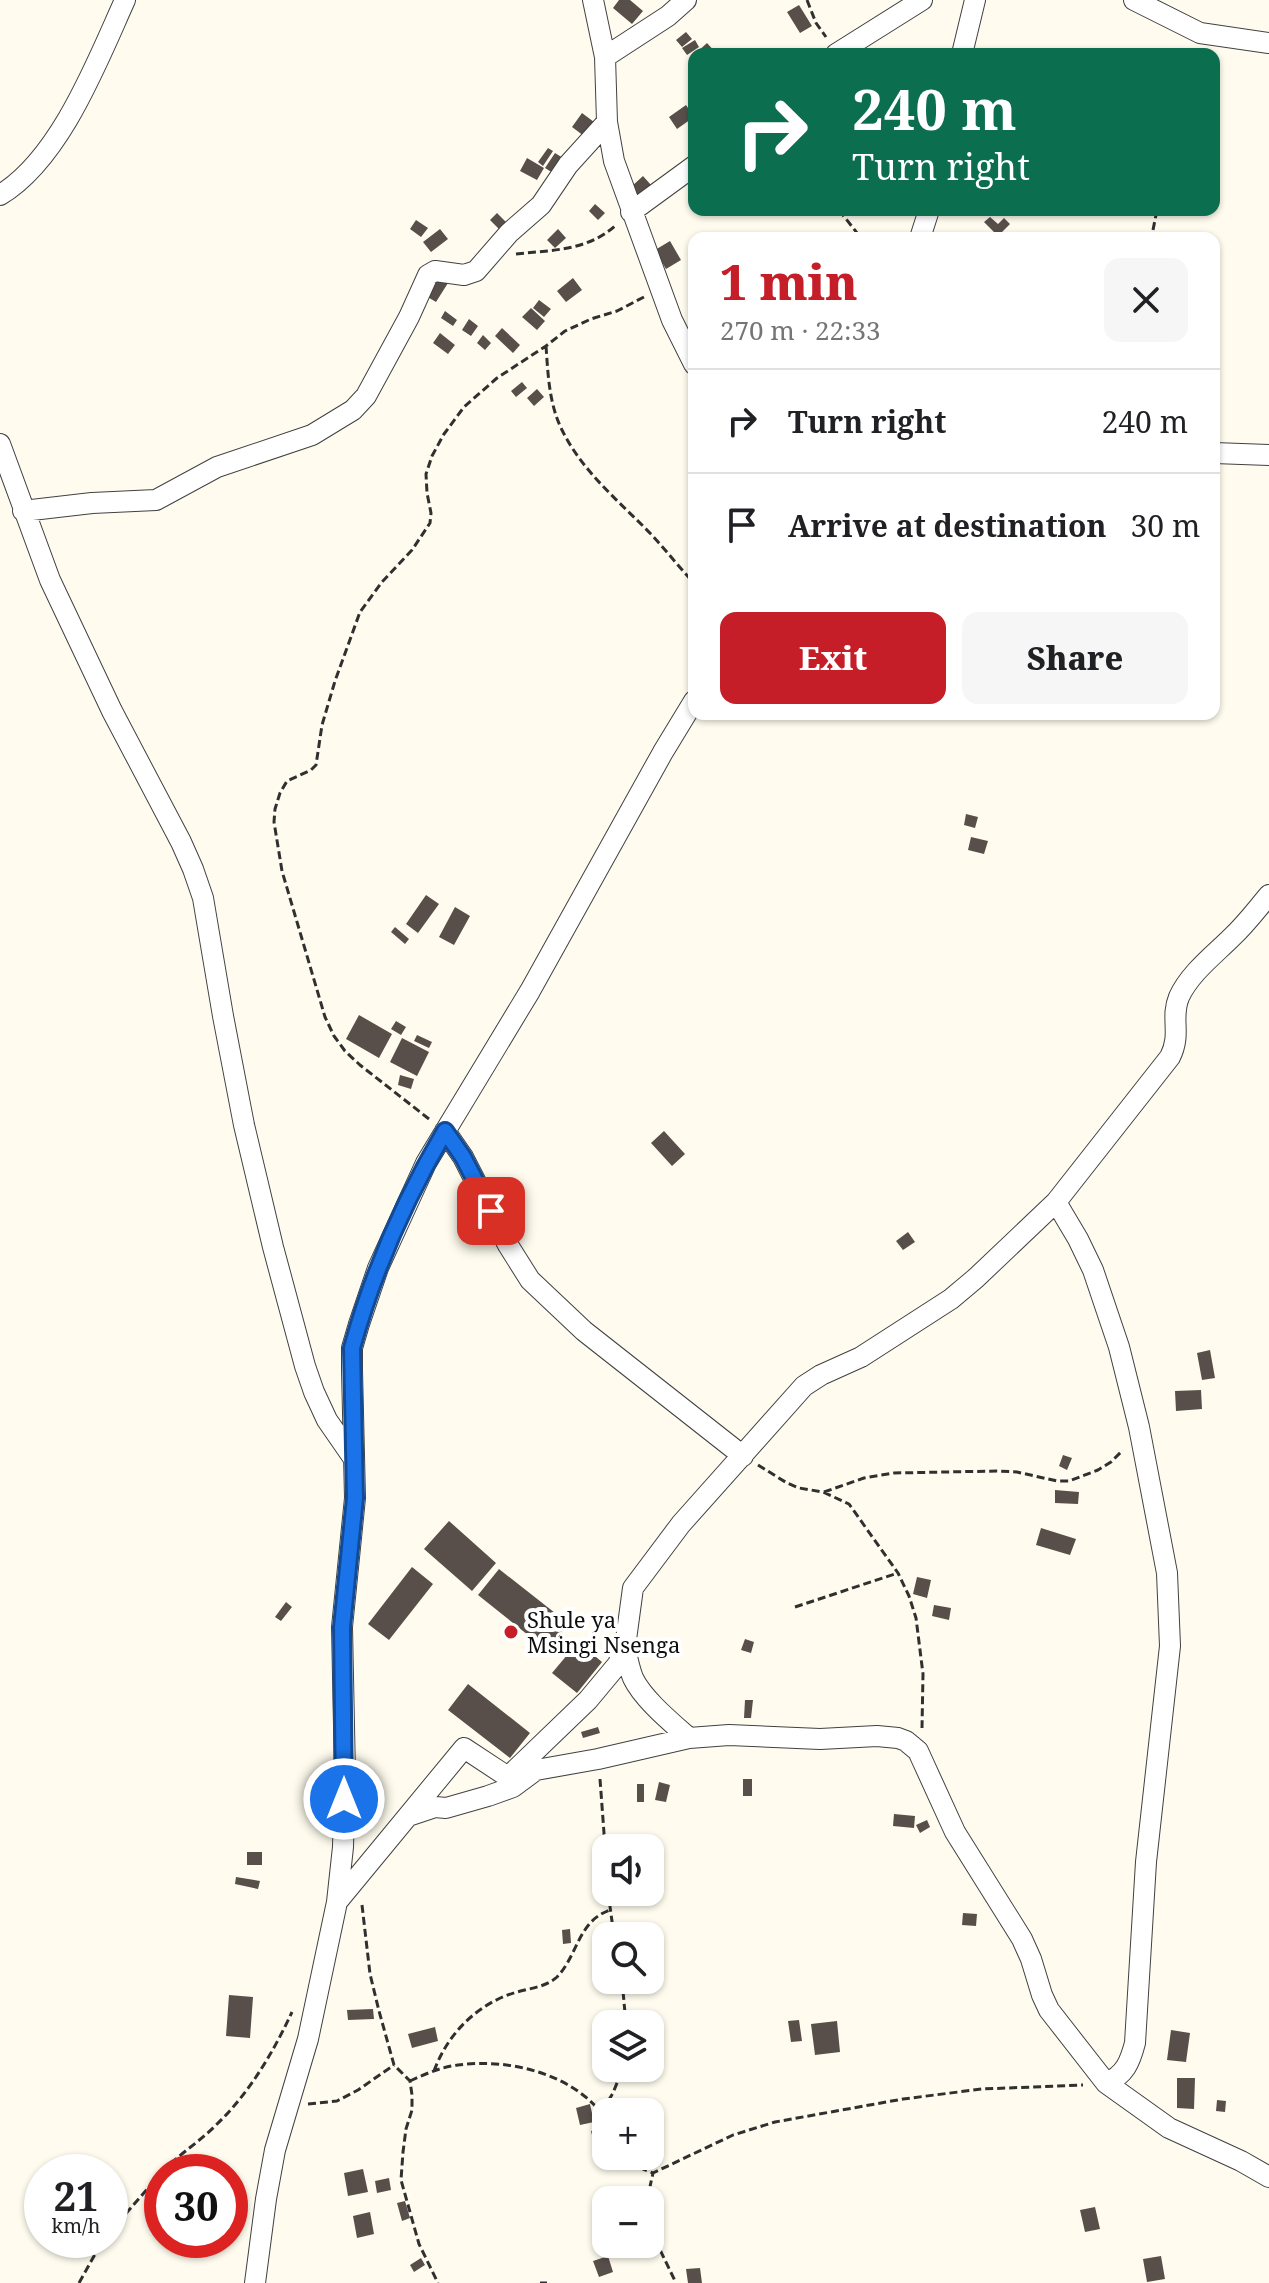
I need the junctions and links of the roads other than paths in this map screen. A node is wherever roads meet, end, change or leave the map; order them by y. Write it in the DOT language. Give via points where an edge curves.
graph roads {
  1 [pos="125,0"];
  2 [pos="593,0"];
  3 [pos="686,0"];
  4 [pos="922,0"];
  5 [pos="975,0"];
  6 [pos="1134,0"];
  7 [pos="1269,43"];
  8 [pos="844,48"];
  9 [pos="963,48"];
  10 [pos="605,57"];
  11 [pos="607,122"];
  12 [pos="688,170"];
  13 [pos="0,195"];
  14 [pos="631,212"];
  15 [pos="688,352"];
  16 [pos="0,444"];
  17 [pos="1220,453"];
  18 [pos="1269,455"];
  19 [pos="23,511"];
  20 [pos="688,711"];
  21 [pos="1269,895"];
  22 [pos="445,1131"];
  23 [pos="1056,1202"];
  24 [pos="743,1456"];
  25 [pos="356,1461"];
  26 [pos="625,1647"];
  27 [pos="689,1738"];
  28 [pos="411,1815"];
  29 [pos="337,1902"];
  30 [pos="1106,2083"];
  31 [pos="1269,2177"];
  32 [pos="255,2283"];
  1 -- 13 [label="street" via="53,142 37,164"];
  2 -- 10 [label="street"];
  3 -- 10 [label="street"];
  4 -- 8 [label="street"];
  5 -- 9 [label="street"];
  6 -- 7 [label="street" via="1200,33"];
  10 -- 11 [label="street"];
  11 -- 14 [label="street"];
  11 -- 19 [label="street" via="541,205 476,271 428,275 376,380 353,410 312,435 217,467 156,500"];
  12 -- 14 [label="street"];
  14 -- 15 [label="street"];
  16 -- 19 [label="street"];
  17 -- 18 [label="street"];
  19 -- 25 [label="street" via="55,592 193,869 203,898 254,1170 301,1351 327,1420"];
  20 -- 22 [label="street"];
  21 -- 23 [label="street" via="1186,983 1178,999 1176,1046 1170,1057"];
  22 -- 24 [label="street" via="530,1280 584,1331"];
  22 -- 25 [label="street" via="389,1243 352,1348"];
  23 -- 24 [label="street" via="951,1299 861,1357 804,1386"];
  23 -- 30 [label="street" via="1093,1270 1119,1347 1167,1573 1170,1646 1146,1862 1135,2043 1123,2073"];
  24 -- 26 [label="street" via="681,1524 633,1588"];
  25 -- 29 [label="street" via="342,1627 344,1833"];
  26 -- 27 [label="street" via="635,1682"];
  26 -- 28 [label="street" via="588,1700 508,1777 464,1748"];
  27 -- 28 [label="street" via="536,1770 513,1787"];
  27 -- 30 [label="street" via="877,1736 912,1745 955,1832 1027,1948 1049,2010"];
  28 -- 29 [label="street"];
  29 -- 32 [label="street" via="308,2039 275,2150"];
  30 -- 31 [label="street" via="1169,2128"];
}
